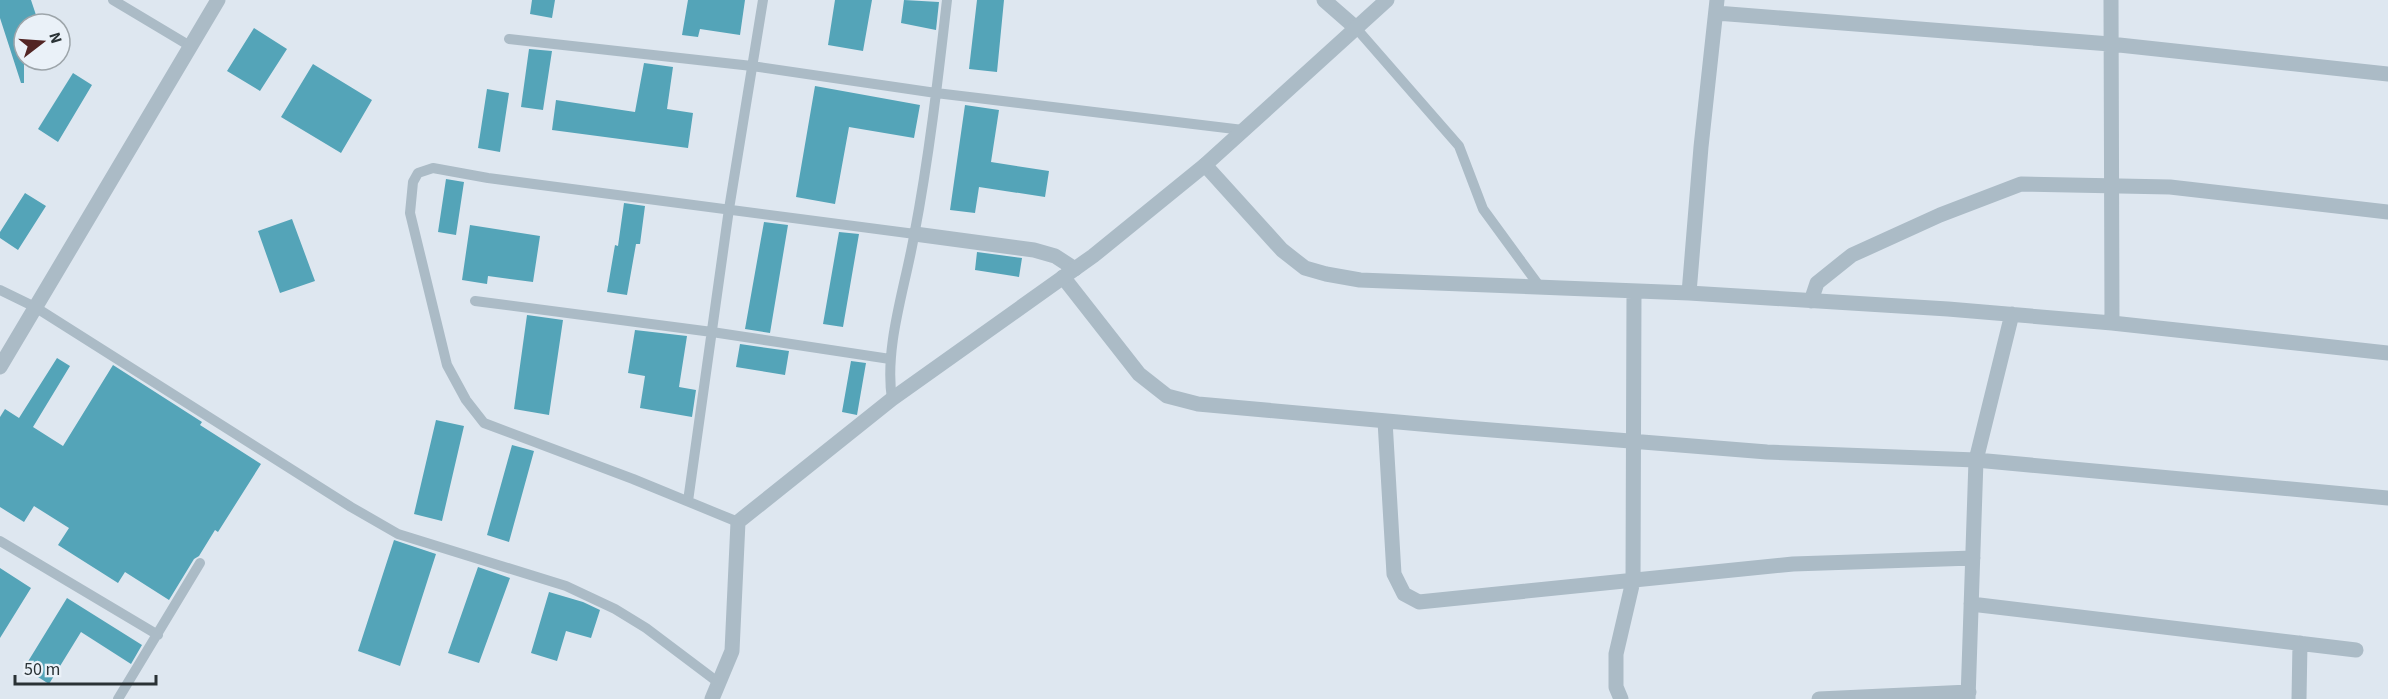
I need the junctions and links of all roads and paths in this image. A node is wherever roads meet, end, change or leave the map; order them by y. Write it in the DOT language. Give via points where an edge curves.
graph roads {
  1 [pos="113,0"];
  2 [pos="218,0"];
  3 [pos="763,0"];
  4 [pos="947,0"];
  5 [pos="1324,0"];
  6 [pos="1387,0"];
  7 [pos="2110,0"];
  8 [pos="1717,7"];
  9 [pos="1356,28"];
  10 [pos="509,39"];
  11 [pos="2110,44"];
  12 [pos="190,46"];
  13 [pos="752,66"];
  14 [pos="2388,74"];
  15 [pos="936,93"];
  16 [pos="1243,130"];
  17 [pos="1205,165"];
  18 [pos="2111,186"];
  19 [pos="729,209"];
  20 [pos="2388,212"];
  21 [pos="915,234"];
  22 [pos="1069,273"];
  23 [pos="1540,286"];
  24 [pos="0,290"];
  25 [pos="1634,291"];
  26 [pos="1689,293"];
  27 [pos="1810,300"];
  28 [pos="475,301"];
  29 [pos="36,307"];
  30 [pos="2012,314"];
  31 [pos="2112,323"];
  32 [pos="711,332"];
  33 [pos="2388,353"];
  34 [pos="890,359"];
  35 [pos="0,367"];
  36 [pos="892,399"];
  37 [pos="1385,421"];
  38 [pos="1635,441"];
  39 [pos="1976,460"];
  40 [pos="2388,498"];
  41 [pos="687,501"];
  42 [pos="738,522"];
  43 [pos="0,542"];
  44 [pos="1972,558"];
  45 [pos="200,563"];
  46 [pos="1634,580"];
  47 [pos="1971,604"];
  48 [pos="158,635"];
  49 [pos="2300,643"];
  50 [pos="2356,650"];
  51 [pos="719,683"];
  52 [pos="1968,695"];
  53 [pos="118,699"];
  54 [pos="712,699"];
  55 [pos="1622,699"];
  56 [pos="1819,699"];
  57 [pos="2299,699"];
  1 -- 12 [label="lane"];
  2 -- 12 [label="street"];
  3 -- 13 [label="lane"];
  4 -- 15 [label="lane"];
  5 -- 9 [label="street"];
  6 -- 9 [label="street"];
  7 -- 11 [label="street"];
  8 -- 11 [label="street"];
  8 -- 26 [label="street"];
  9 -- 16 [label="street"];
  9 -- 23 [label="lane" via="1459,146 1483,210"];
  10 -- 13 [label="lane"];
  11 -- 14 [label="street"];
  11 -- 18 [label="street"];
  12 -- 29 [label="street"];
  13 -- 15 [label="lane"];
  13 -- 19 [label="lane"];
  15 -- 16 [label="lane"];
  15 -- 21 [label="lane"];
  16 -- 17 [label="street"];
  17 -- 22 [label="street"];
  17 -- 23 [label="street" via="1282,250 1305,268 1360,280"];
  18 -- 20 [label="street" via="2170,187"];
  18 -- 27 [label="street" via="2021,184 1852,255 1817,283"];
  18 -- 31 [label="street"];
  19 -- 21 [label="lane"];
  19 -- 32 [label="lane"];
  19 -- 41 [label="lane" via="433,168 418,173 413,182 410,213 447,365 484,423"];
  21 -- 22 [label="street" via="1034,249 1055,256"];
  21 -- 34 [label="lane"];
  22 -- 36 [label="street"];
  22 -- 37 [label="street" via="1139,374 1167,396 1198,404"];
  23 -- 25 [label="street"];
  24 -- 29 [label="lane"];
  25 -- 26 [label="street"];
  25 -- 38 [label="street"];
  26 -- 27 [label="street"];
  27 -- 30 [label="street"];
  28 -- 32 [label="lane"];
  29 -- 35 [label="street"];
  29 -- 51 [label="lane" via="398,534 566,586 646,628"];
  30 -- 31 [label="street"];
  30 -- 39 [label="street"];
  31 -- 33 [label="street"];
  32 -- 34 [label="lane"];
  32 -- 41 [label="lane"];
  34 -- 36 [label="lane"];
  36 -- 42 [label="street"];
  37 -- 38 [label="street"];
  37 -- 46 [label="street" via="1394,574 1404,594 1419,602"];
  38 -- 39 [label="street" via="1767,452"];
  38 -- 46 [label="street"];
  39 -- 40 [label="street"];
  39 -- 44 [label="street"];
  41 -- 42 [label="lane"];
  42 -- 51 [label="street" via="732,651"];
  43 -- 48 [label="lane"];
  44 -- 46 [label="street" via="1793,564"];
  44 -- 47 [label="street"];
  45 -- 48 [label="lane"];
  46 -- 55 [label="street" via="1616,654 1616,687"];
  47 -- 49 [label="street"];
  47 -- 52 [label="street"];
  48 -- 53 [label="lane"];
  49 -- 50 [label="street"];
  49 -- 57 [label="street"];
  51 -- 54 [label="street"];
  52 -- 56 [label="street"];
}
